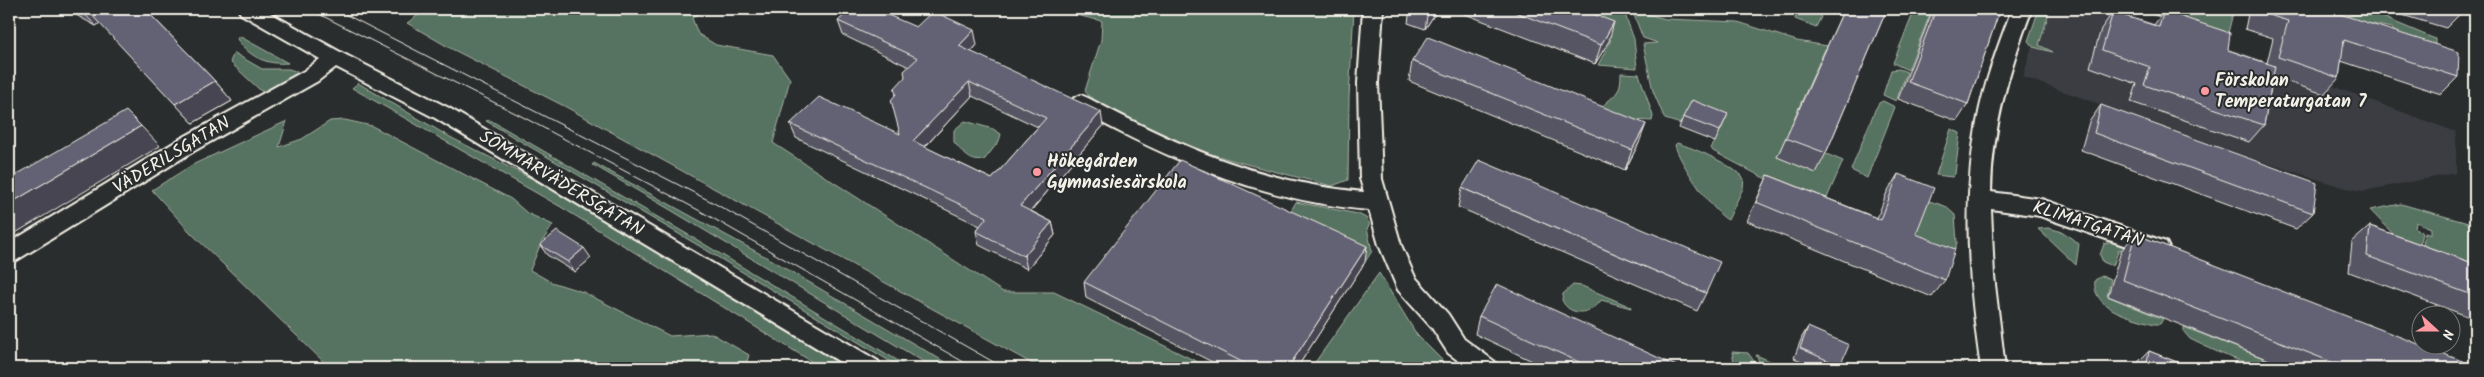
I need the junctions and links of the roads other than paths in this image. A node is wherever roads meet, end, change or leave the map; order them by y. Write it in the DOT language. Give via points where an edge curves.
graph roads {
  1 [pos="248,9"];
  2 [pos="1373,9"];
  3 [pos="2022,9"];
  4 [pos="335,58"];
  5 [pos="1082,103"];
  6 [pos="1980,199"];
  7 [pos="1378,202"];
  8 [pos="9,254"];
  9 [pos="2178,256"];
  10 [pos="870,368"];
  11 [pos="1486,368"];
  12 [pos="1992,368"];
  1 -- 4 [label="street, SOMMARVÄDERSGATAN"];
  2 -- 7 [label="street" via="1368,112 1371,179"];
  3 -- 6 [label="street" via="2008,44 1987,121"];
  4 -- 8 [label="street, VÄDERILSGATAN" via="312,76 186,145"];
  4 -- 10 [label="street, SOMMARVÄDERSGATAN" via="442,113"];
  5 -- 7 [label="street" via="1155,143 1218,170 1295,191"];
  6 -- 9 [label="street, KLIMATGATAN" via="2041,208"];
  6 -- 12 [label="street" via="1980,264"];
  7 -- 11 [label="street" via="1390,245 1406,283 1440,321 1456,346"];
}
